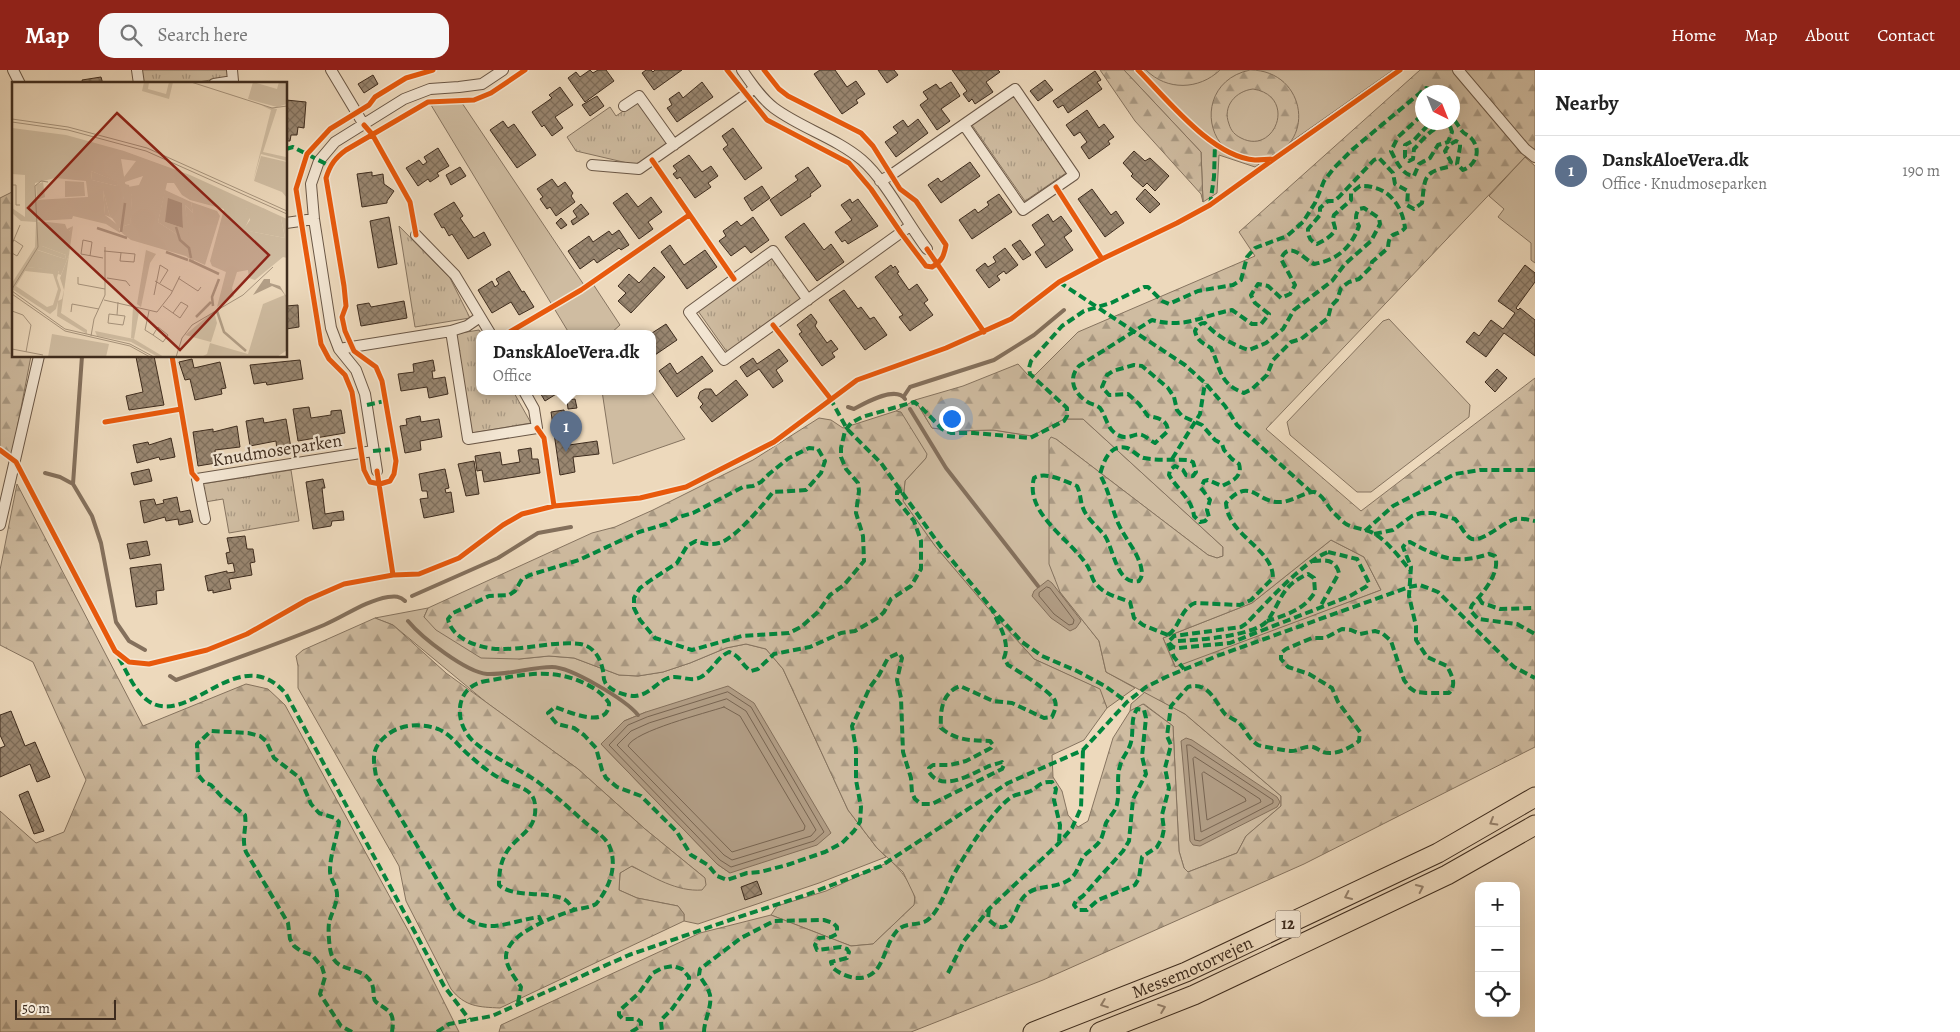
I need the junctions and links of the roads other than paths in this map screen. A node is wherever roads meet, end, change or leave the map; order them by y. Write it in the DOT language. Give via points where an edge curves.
graph roads {
  1 [pos="13,70"];
  2 [pos="232,70"];
  3 [pos="331,70"];
  4 [pos="503,70"];
  5 [pos="742,70"];
  6 [pos="1458,70"];
  7 [pos="19,82"];
  8 [pos="227,82"];
  9 [pos="755,88"];
  10 [pos="624,106"];
  11 [pos="364,125"];
  12 [pos="964,125"];
  13 [pos="674,145"];
  14 [pos="1535,157"];
  15 [pos="592,165"];
  16 [pos="880,181"];
  17 [pos="314,219"];
  18 [pos="288,223"];
  19 [pos="910,226"];
  20 [pos="416,235"];
  21 [pos="927,249"];
  22 [pos="808,300"];
  23 [pos="480,317"];
  24 [pos="488,330"];
  25 [pos="451,331"];
  26 [pos="339,349"];
  27 [pos="39,358"];
  28 [pos="526,395"];
  29 [pos="373,451"];
  30 [pos="377,471"];
  31 [pos="204,519"];
  32 [pos="0,525"];
  33 [pos="1535,797"];
  34 [pos="1535,825"];
  35 [pos="1033,1032"];
  36 [pos="1100,1032"];
  1 -- 7 [label="street"];
  2 -- 8 [label="street" via="233,81"];
  3 -- 11 [label="street"];
  4 -- 11 [label="street" via="482,84 430,89 404,99"];
  5 -- 9 [label="street"];
  6 -- 14 [label="street"];
  9 -- 13 [label="street"];
  9 -- 16 [label="street" via="772,107 851,151"];
  10 -- 13 [label="street" via="639,96"];
  11 -- 17 [label="street" via="335,142 319,161 311,184"];
  12 -- 12 [label="street" via="1015,89 1074,175 1023,210"];
  12 -- 16 [label="street"];
  13 -- 15 [label="street" via="639,169"];
  16 -- 19 [label="street"];
  17 -- 18 [label="street"];
  17 -- 26 [label="street" via="331,328"];
  19 -- 21 [label="street"];
  19 -- 22 [label="street"];
  20 -- 23 [label="street" via="455,275"];
  22 -- 22 [label="street" via="724,360 689,312 773,251"];
  23 -- 24 [label="street"];
  23 -- 25 [label="street"];
  25 -- 26 [label="street"];
  25 -- 28 [label="street" via="468,439 537,428 534,409"];
  26 -- 29 [label="street" via="356,370 366,394"];
  27 -- 32 [label="street"];
  29 -- 30 [label="street"];
  29 -- 31 [label="street, Knudmoseparken" via="197,479"];
  33 -- 35 [label="highway, Messemotorvejen / 12, one-way" via="1438,853 1186,972"];
  36 -- 34 [label="highway, Messemotorvejen / 12, one-way" via="1194,995 1439,879"];
}
